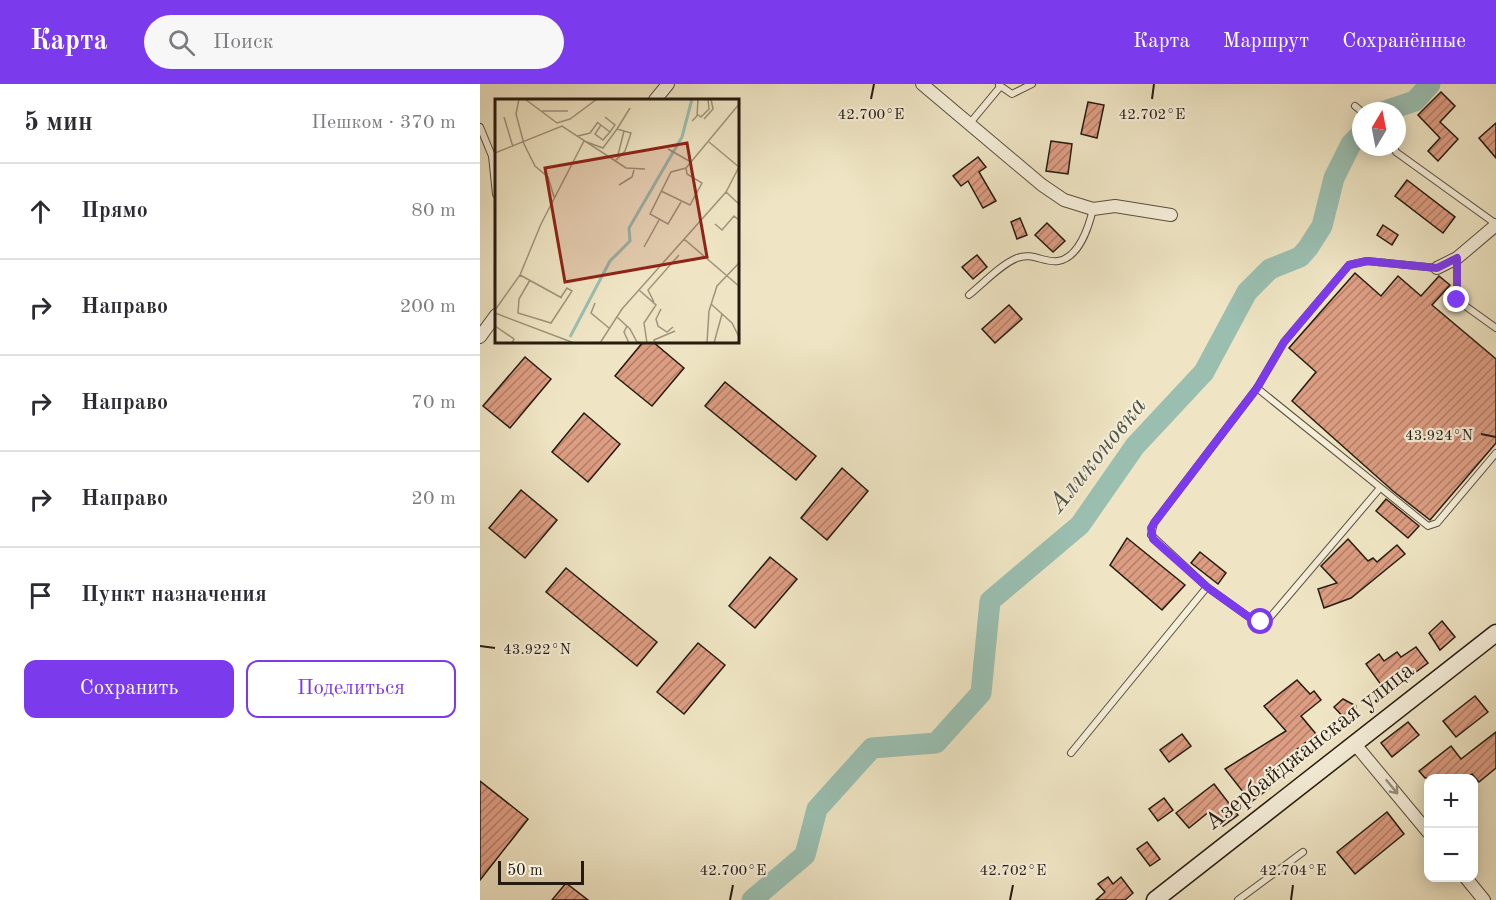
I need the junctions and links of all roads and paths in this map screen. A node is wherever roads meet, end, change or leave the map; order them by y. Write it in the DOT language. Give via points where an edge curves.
graph roads {
  1 [pos="668,84"];
  2 [pos="922,84"];
  3 [pos="1032,84"];
  4 [pos="999,86"];
  5 [pos="657,99"];
  6 [pos="970,123"];
  7 [pos="480,127"];
  8 [pos="1402,156"];
  9 [pos="495,184"];
  10 [pos="1093,209"];
  11 [pos="1171,215"];
  12 [pos="1496,224"];
  13 [pos="1457,258"];
  14 [pos="1437,268"];
  15 [pos="969,295"];
  16 [pos="495,316"];
  17 [pos="1496,328"];
  18 [pos="480,337"];
  19 [pos="1257,388"];
  20 [pos="1496,453"];
  21 [pos="1380,488"];
  22 [pos="1207,587"];
  23 [pos="1496,633"];
  24 [pos="1354,743"];
  25 [pos="1071,753"];
  26 [pos="1425,828"];
  27 [pos="1303,852"];
  28 [pos="1469,882"];
  29 [pos="1155,900"];
  30 [pos="1238,900"];
  31 [pos="1484,900"];
  1 -- 5 [label="street"];
  2 -- 6 [label="street"];
  3 -- 4 [label="lane" via="1012,94"];
  4 -- 6 [label="lane"];
  6 -- 10 [label="street" via="1042,185 1064,200"];
  7 -- 9 [label="lane" via="492,156"];
  8 -- 12 [label="lane"];
  10 -- 11 [label="street" via="1115,206"];
  10 -- 15 [label="lane" via="1080,243 1069,256 1058,261 1030,255 1017,258"];
  12 -- 13 [label="street"];
  13 -- 14 [label="street"];
  13 -- 17 [label="lane" via="1457,300"];
  14 -- 19 [label="lane" via="1367,261 1349,265 1284,342"];
  16 -- 18 [label="street"];
  19 -- 21 [label="lane"];
  19 -- 22 [label="lane" via="1151,528 1153,539"];
  20 -- 21 [label="lane" via="1432,525 1423,524"];
  21 -- 22 [label="lane" via="1267,621 1253,620"];
  22 -- 25 [label="lane"];
  23 -- 24 [label="main road, Азербайджанская улица"];
  24 -- 26 [label="street, one-way"];
  24 -- 29 [label="main road, Азербайджанская улица"];
  27 -- 30 [label="lane"];
  28 -- 31 [label="street"];
}
